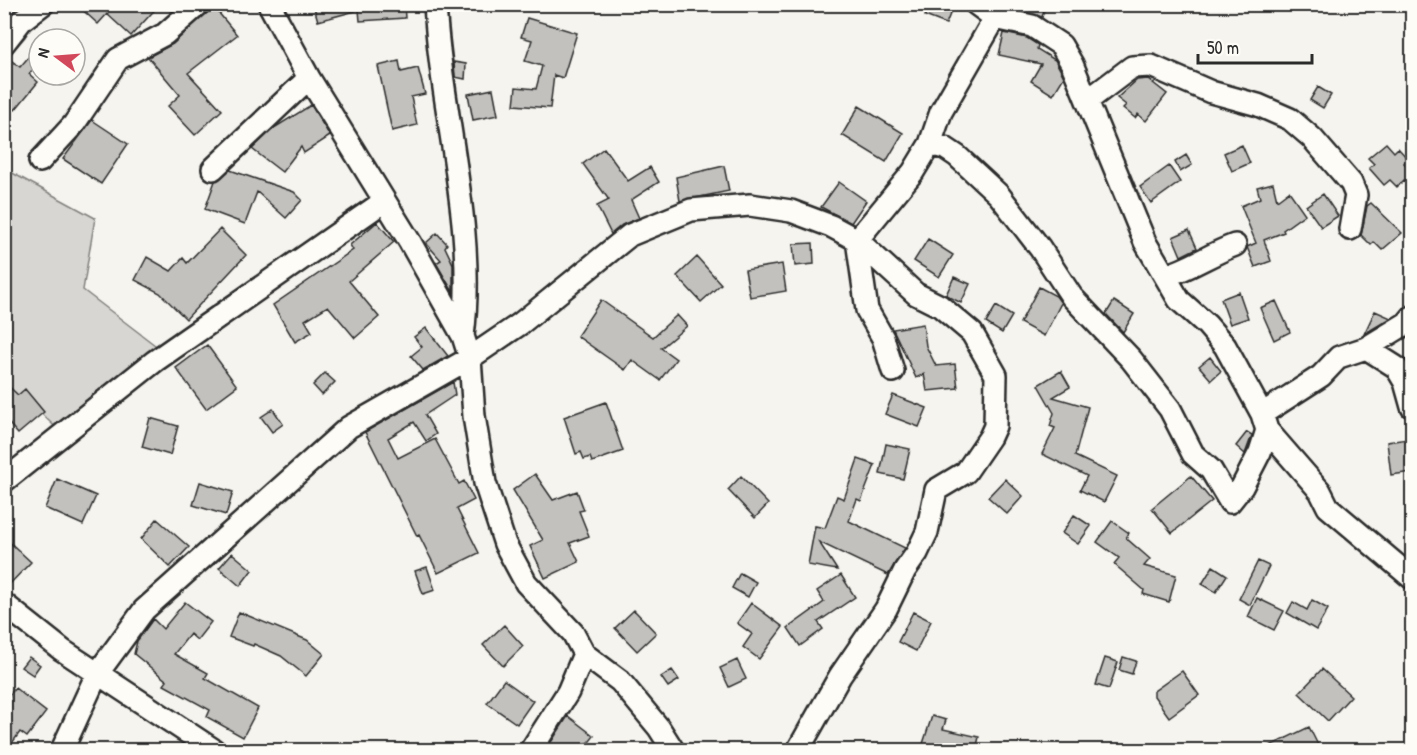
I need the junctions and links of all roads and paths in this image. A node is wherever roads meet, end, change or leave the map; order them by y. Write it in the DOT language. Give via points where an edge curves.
graph roads {
  1 [pos="44,4"];
  2 [pos="199,4"];
  3 [pos="269,4"];
  4 [pos="435,4"];
  5 [pos="976,4"];
  6 [pos="996,18"];
  7 [pos="4,43"];
  8 [pos="309,78"];
  9 [pos="1087,101"];
  10 [pos="930,144"];
  11 [pos="40,161"];
  12 [pos="213,169"];
  13 [pos="384,202"];
  14 [pos="1350,230"];
  15 [pos="858,240"];
  16 [pos="1234,245"];
  17 [pos="1165,276"];
  18 [pos="1413,317"];
  19 [pos="463,336"];
  20 [pos="1366,348"];
  21 [pos="470,358"];
  22 [pos="893,370"];
  23 [pos="1409,381"];
  24 [pos="1413,407"];
  25 [pos="1264,422"];
  26 [pos="4,481"];
  27 [pos="1413,578"];
  28 [pos="4,604"];
  29 [pos="585,654"];
  30 [pos="97,674"];
  31 [pos="63,750"];
  32 [pos="214,750"];
  33 [pos="531,750"];
  34 [pos="673,750"];
  35 [pos="798,750"];
  1 -- 7 [label="street" via="22,20"];
  2 -- 11 [label="street" via="165,34 118,59 74,124"];
  3 -- 8 [label="street"];
  4 -- 19 [label="street" via="462,224 468,299"];
  5 -- 6 [label="street"];
  6 -- 9 [label="street" via="1032,26 1060,45"];
  6 -- 10 [label="street" via="941,112"];
  8 -- 12 [label="street"];
  8 -- 13 [label="street"];
  9 -- 14 [label="street" via="1132,67 1151,66 1290,119 1351,183 1356,195"];
  9 -- 17 [label="street" via="1145,242"];
  10 -- 15 [label="street" via="913,172"];
  10 -- 25 [label="street" via="957,156 999,195 1072,297 1131,358 1170,409 1193,454 1210,470 1230,502 1251,472"];
  13 -- 19 [label="street"];
  13 -- 26 [label="street" via="155,361"];
  15 -- 21 [label="street" via="791,211 750,205 691,210 630,235 520,324"];
  15 -- 22 [label="street" via="867,310 883,339"];
  15 -- 35 [label="street" via="916,294 940,306 972,333 996,375 994,426 966,472 936,490 927,532 917,553"];
  16 -- 17 [label="street" via="1188,269"];
  17 -- 25 [label="street" via="1179,300 1225,346"];
  18 -- 20 [label="street"];
  19 -- 21 [label="street"];
  20 -- 23 [label="street" via="1396,367"];
  20 -- 25 [label="street" via="1339,357"];
  21 -- 29 [label="street" via="485,483 505,544 526,584 573,633"];
  21 -- 30 [label="street" via="349,427 144,610"];
  23 -- 24 [label="street"];
  25 -- 27 [label="street" via="1320,491 1328,507"];
  28 -- 30 [label="street"];
  29 -- 33 [label="street" via="568,692"];
  29 -- 34 [label="street" via="620,681"];
  30 -- 31 [label="street"];
  30 -- 32 [label="street"];
}
